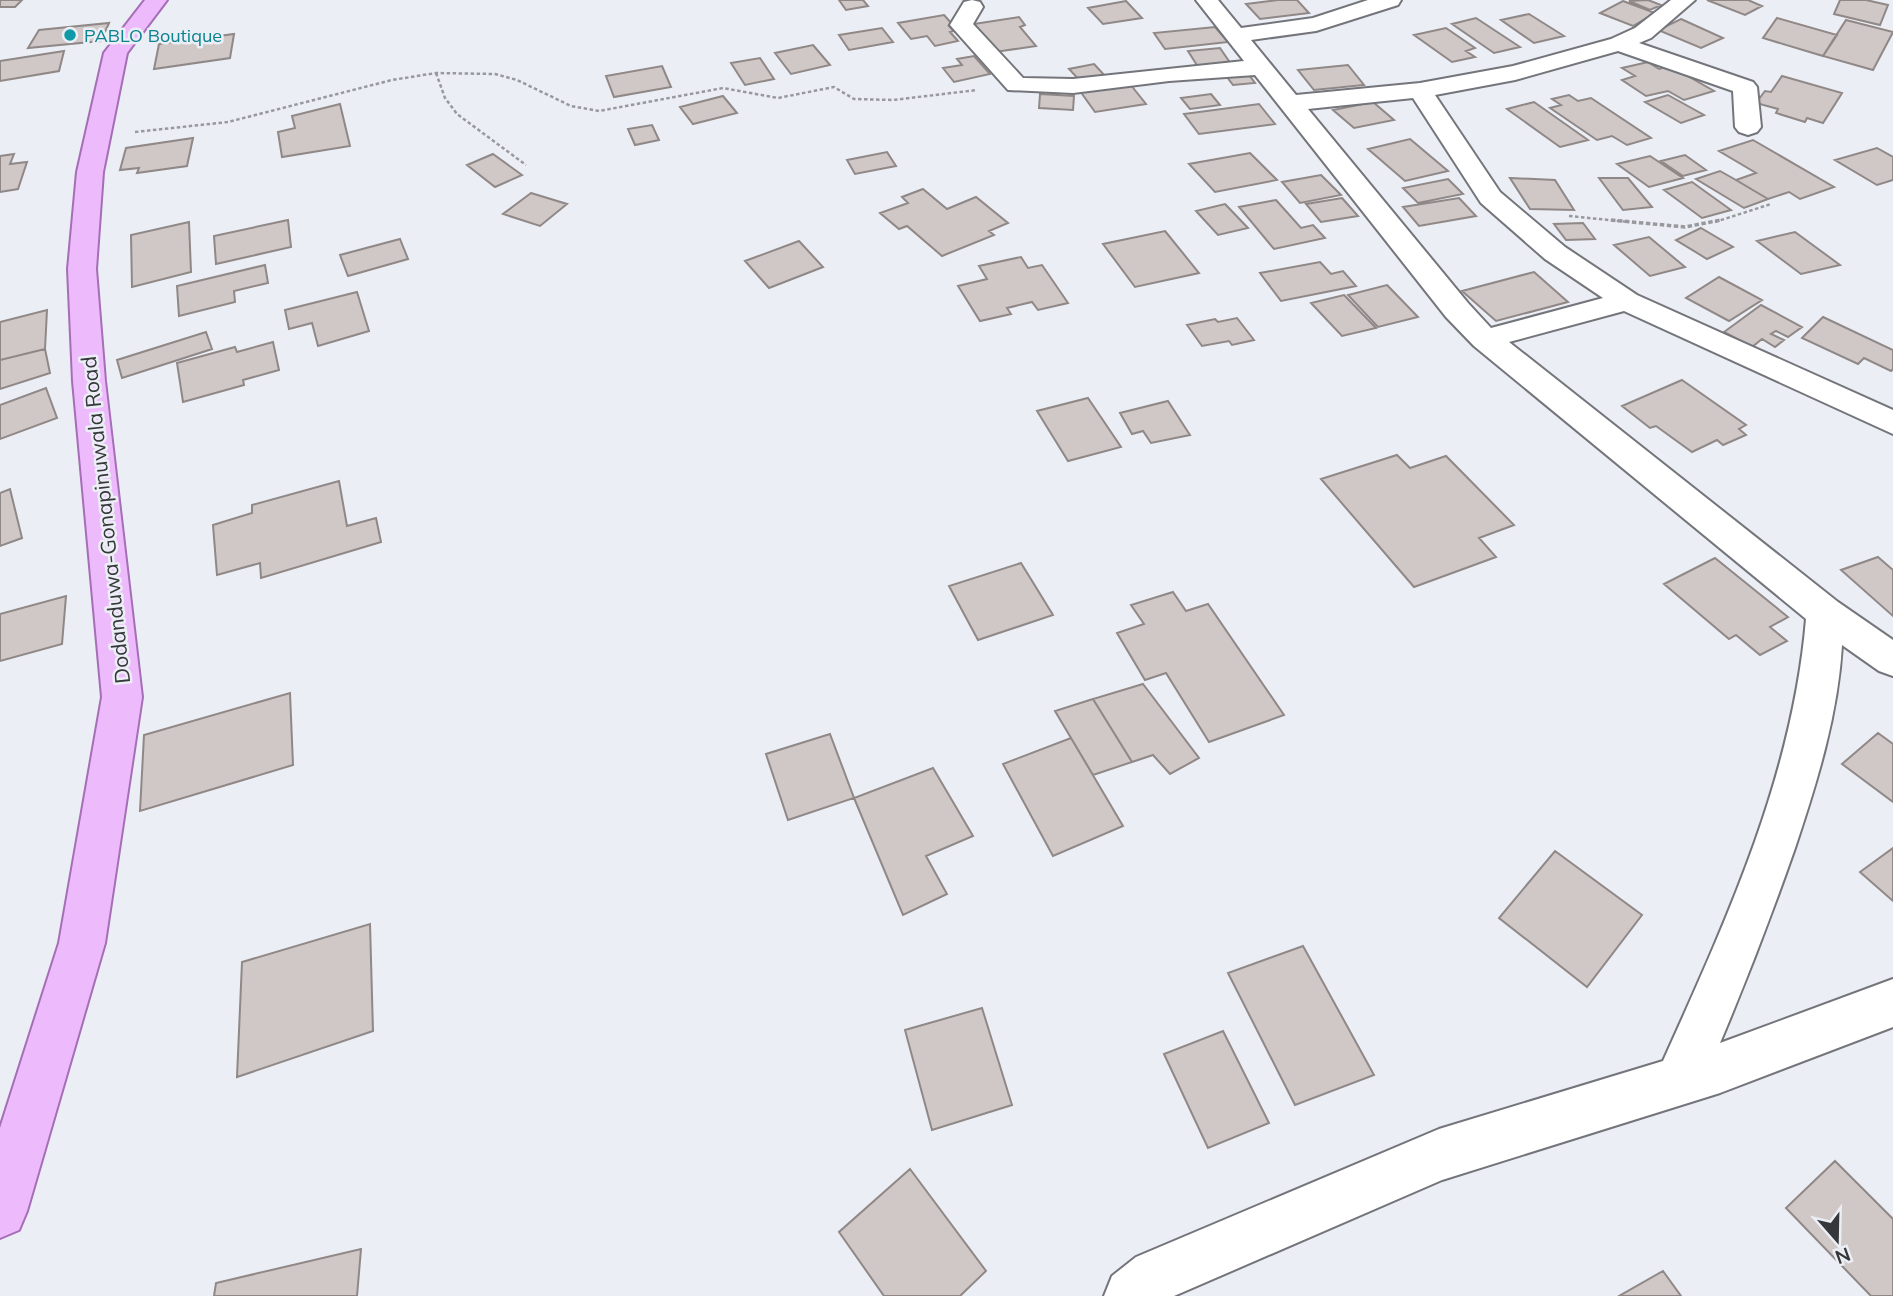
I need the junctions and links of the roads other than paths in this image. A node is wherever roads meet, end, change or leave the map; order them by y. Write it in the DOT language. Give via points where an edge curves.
graph roads {
  1 [pos="156,0"];
  2 [pos="1207,0"];
  3 [pos="1390,0"];
  4 [pos="1684,0"];
  5 [pos="972,7"];
  6 [pos="1237,35"];
  7 [pos="1619,44"];
  8 [pos="1261,67"];
  9 [pos="1420,90"];
  10 [pos="1290,103"];
  11 [pos="1748,127"];
  12 [pos="1627,301"];
  13 [pos="1485,339"];
  14 [pos="1893,423"];
  15 [pos="1825,613"];
  16 [pos="1893,660"];
  17 [pos="1893,1003"];
  18 [pos="1680,1080"];
  19 [pos="0,1211"];
  20 [pos="1132,1296"];
  1 -- 19 [label="main road, Dodanduwa-Gonapinuwala Road" via="116,53 90,172 82,269 122,697 82,943"];
  2 -- 6 [label="street"];
  3 -- 6 [label="street" via="1317,24"];
  4 -- 7 [label="street" via="1643,33"];
  5 -- 8 [label="street" via="961,25 1016,85 1073,86"];
  6 -- 8 [label="street"];
  7 -- 9 [label="street" via="1515,73"];
  7 -- 11 [label="street" via="1745,87"];
  8 -- 10 [label="street"];
  9 -- 10 [label="street"];
  9 -- 12 [label="street" via="1490,197 1591,279"];
  10 -- 13 [label="street"];
  12 -- 13 [label="street"];
  12 -- 14 [label="street"];
  13 -- 15 [label="street"];
  15 -- 16 [label="street"];
  15 -- 18 [label="street" via="1821,673 1798,778 1741,939"];
  17 -- 18 [label="street"];
  18 -- 20 [label="street" via="1439,1155 1156,1276"];
}
